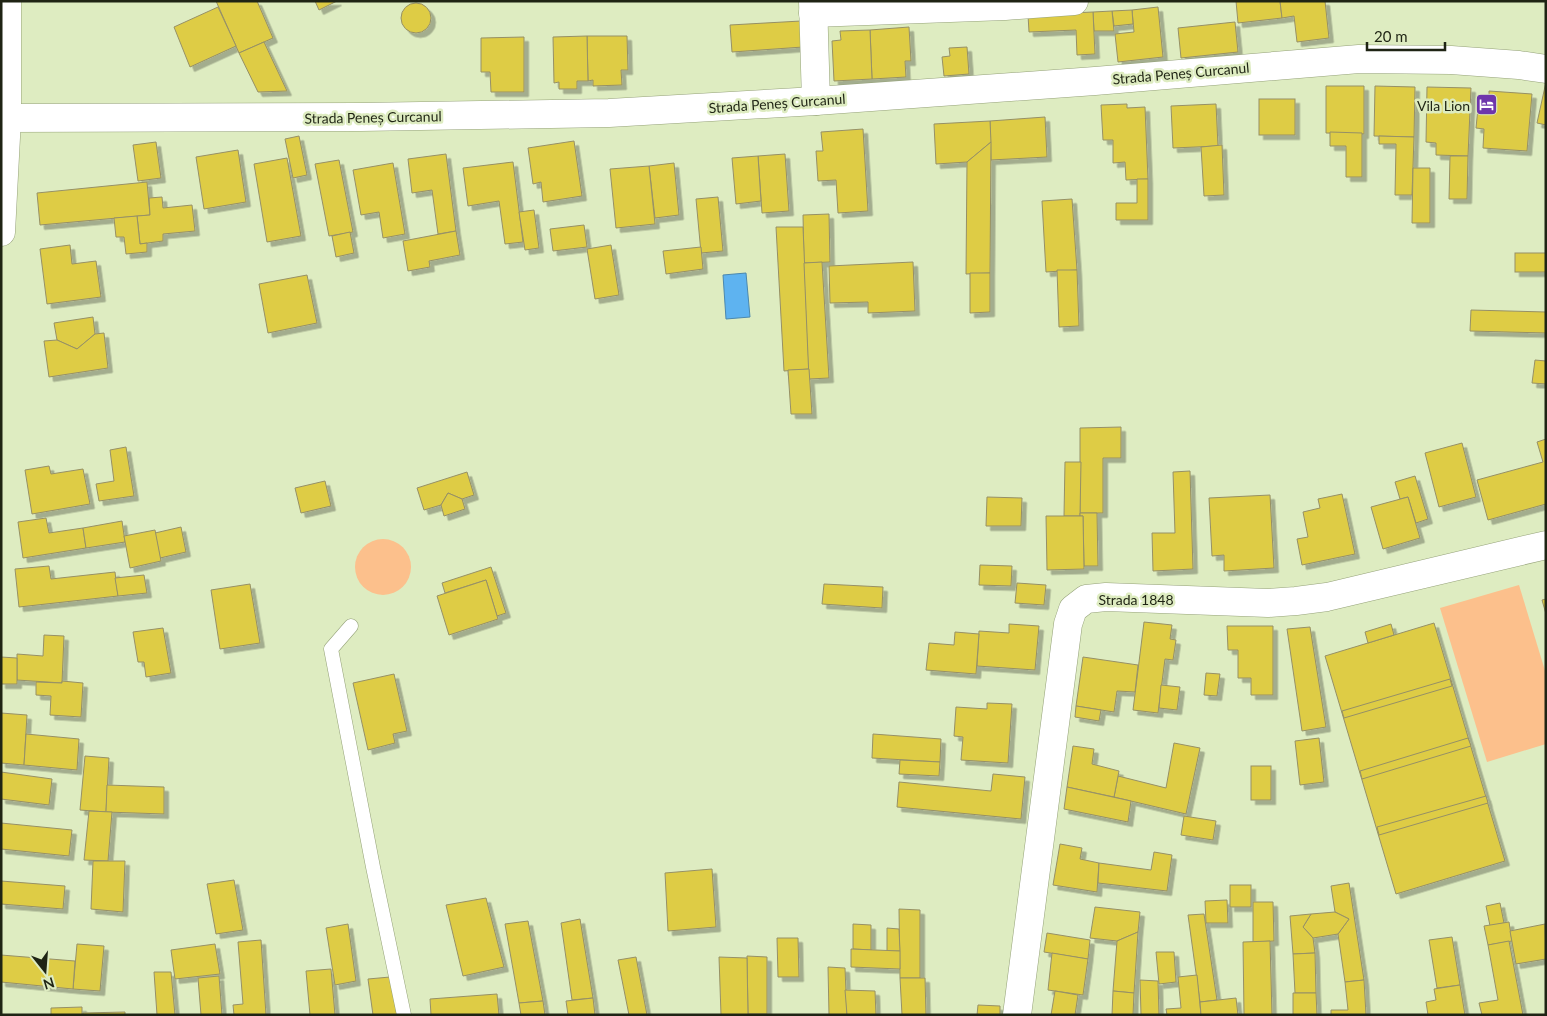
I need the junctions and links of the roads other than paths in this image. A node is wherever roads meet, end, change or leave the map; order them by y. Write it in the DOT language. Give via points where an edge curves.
graph roads {
  1 [pos="7,1"];
  2 [pos="1074,1"];
  3 [pos="813,7"];
  4 [pos="1546,69"];
  5 [pos="816,100"];
  6 [pos="7,118"];
  7 [pos="1,232"];
  8 [pos="1546,545"];
  9 [pos="351,626"];
  10 [pos="404,1015"];
  11 [pos="1017,1015"];
  1 -- 6 [label="street"];
  2 -- 3 [label="street" via="1005,6"];
  3 -- 5 [label="street"];
  4 -- 5 [label="street, Strada Peneș Curcanul" via="1451,60 1359,59"];
  5 -- 6 [label="street, Strada Peneș Curcanul" via="599,113"];
  6 -- 7 [label="street"];
  8 -- 11 [label="street, Strada 1848" via="1327,597 1268,603 1106,596 1086,600 1073,609 1068,624"];
  9 -- 10 [label="lane" via="331,649"];
}
